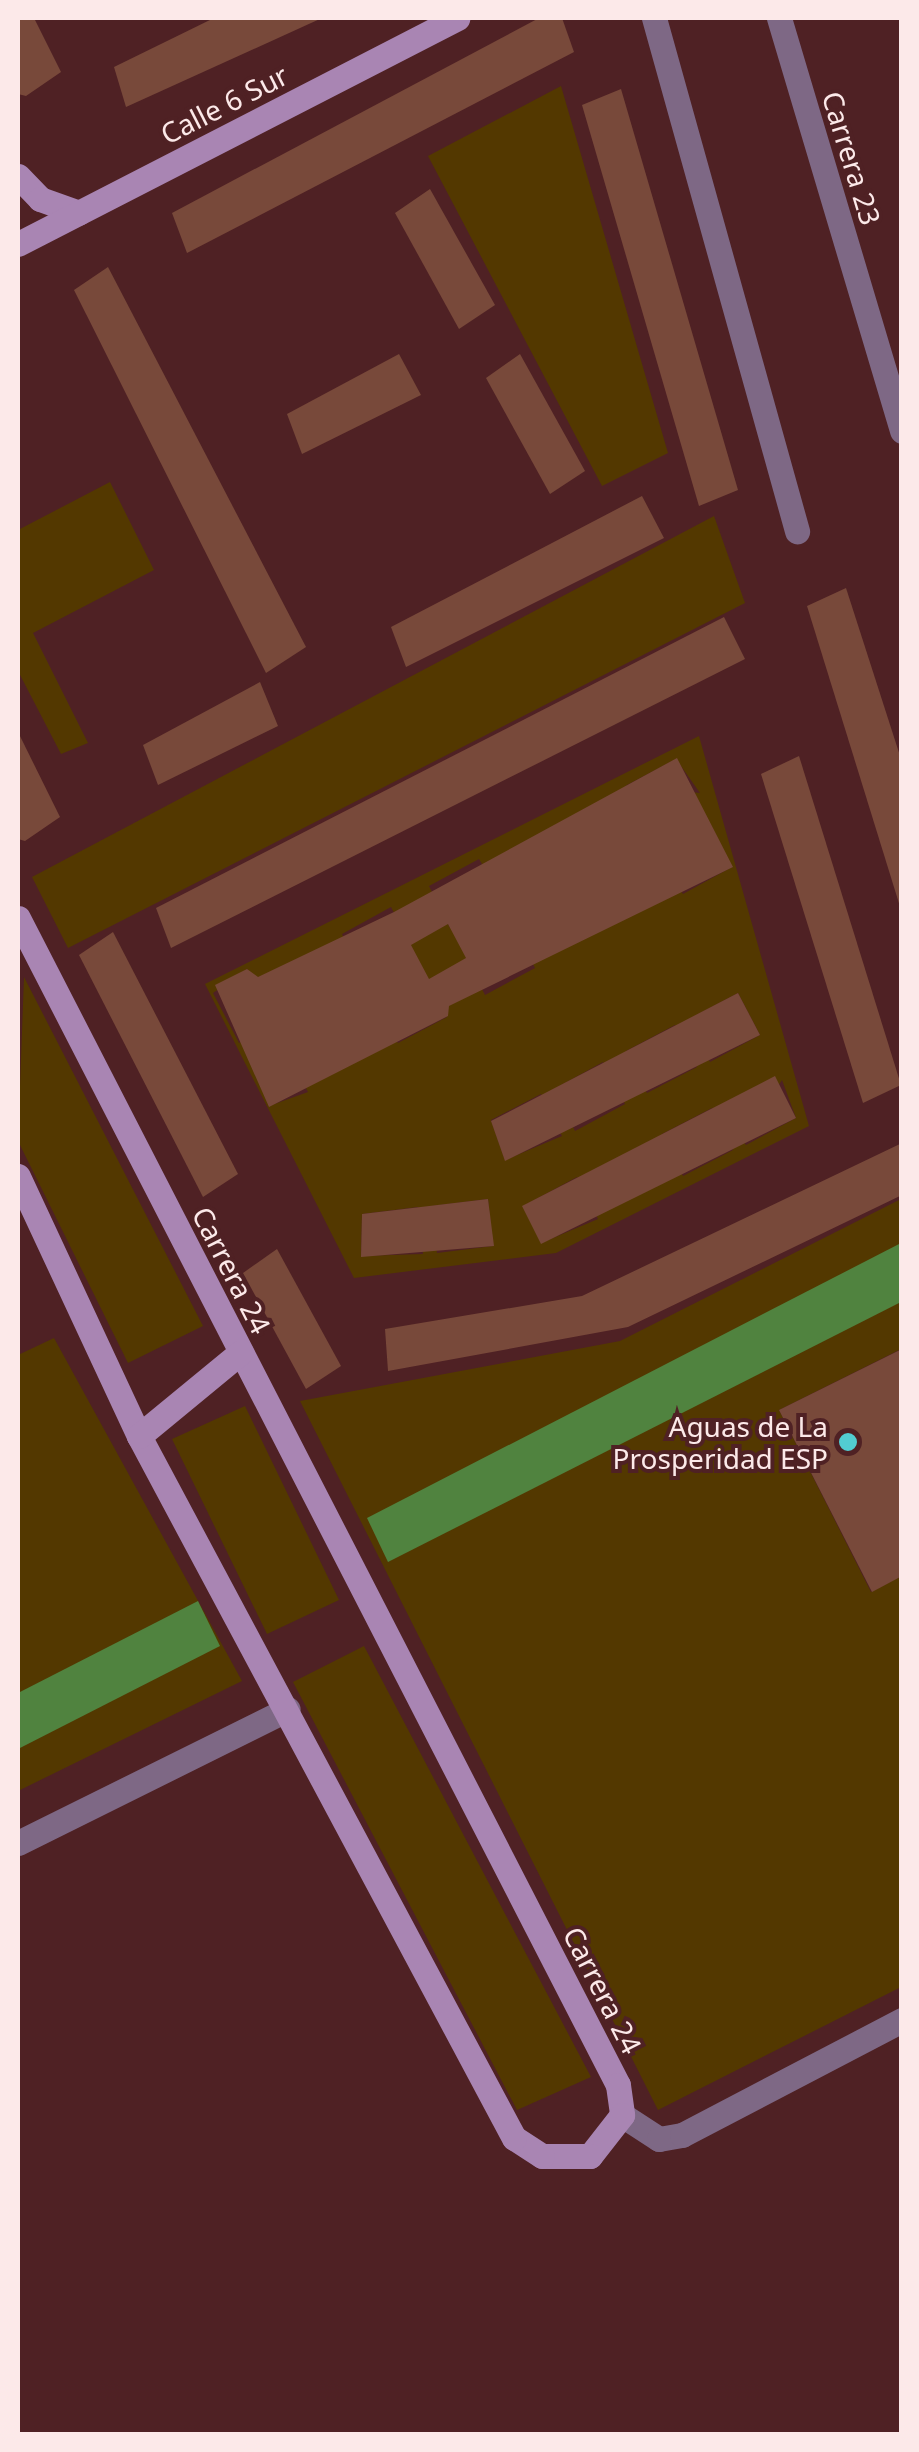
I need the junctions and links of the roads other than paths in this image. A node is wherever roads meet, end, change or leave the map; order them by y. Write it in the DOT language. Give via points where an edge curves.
graph roads {
  1 [pos="457,18"];
  2 [pos="654,18"];
  3 [pos="779,18"];
  4 [pos="18,176"];
  5 [pos="79,213"];
  6 [pos="18,244"];
  7 [pos="902,431"];
  8 [pos="797,531"];
  9 [pos="18,918"];
  10 [pos="18,1176"];
  11 [pos="241,1352"];
  12 [pos="139,1436"];
  13 [pos="288,1709"];
  14 [pos="18,1842"];
  15 [pos="902,2020"];
  16 [pos="622,2115"];
  1 -- 5 [label="street, Calle 6 Sur"];
  2 -- 8 [label="street"];
  3 -- 7 [label="street, Carrera 23"];
  4 -- 5 [label="street" via="40,198"];
  5 -- 6 [label="street, Calle 6 Sur"];
  9 -- 11 [label="street, Carrera 24"];
  10 -- 12 [label="street"];
  11 -- 12 [label="street"];
  11 -- 16 [label="street, Carrera 24" via="618,2085"];
  12 -- 13 [label="street"];
  13 -- 14 [label="street"];
  13 -- 16 [label="street" via="514,2138 572,2162 606,2146"];
  15 -- 16 [label="street" via="682,2135 659,2139"];
}
